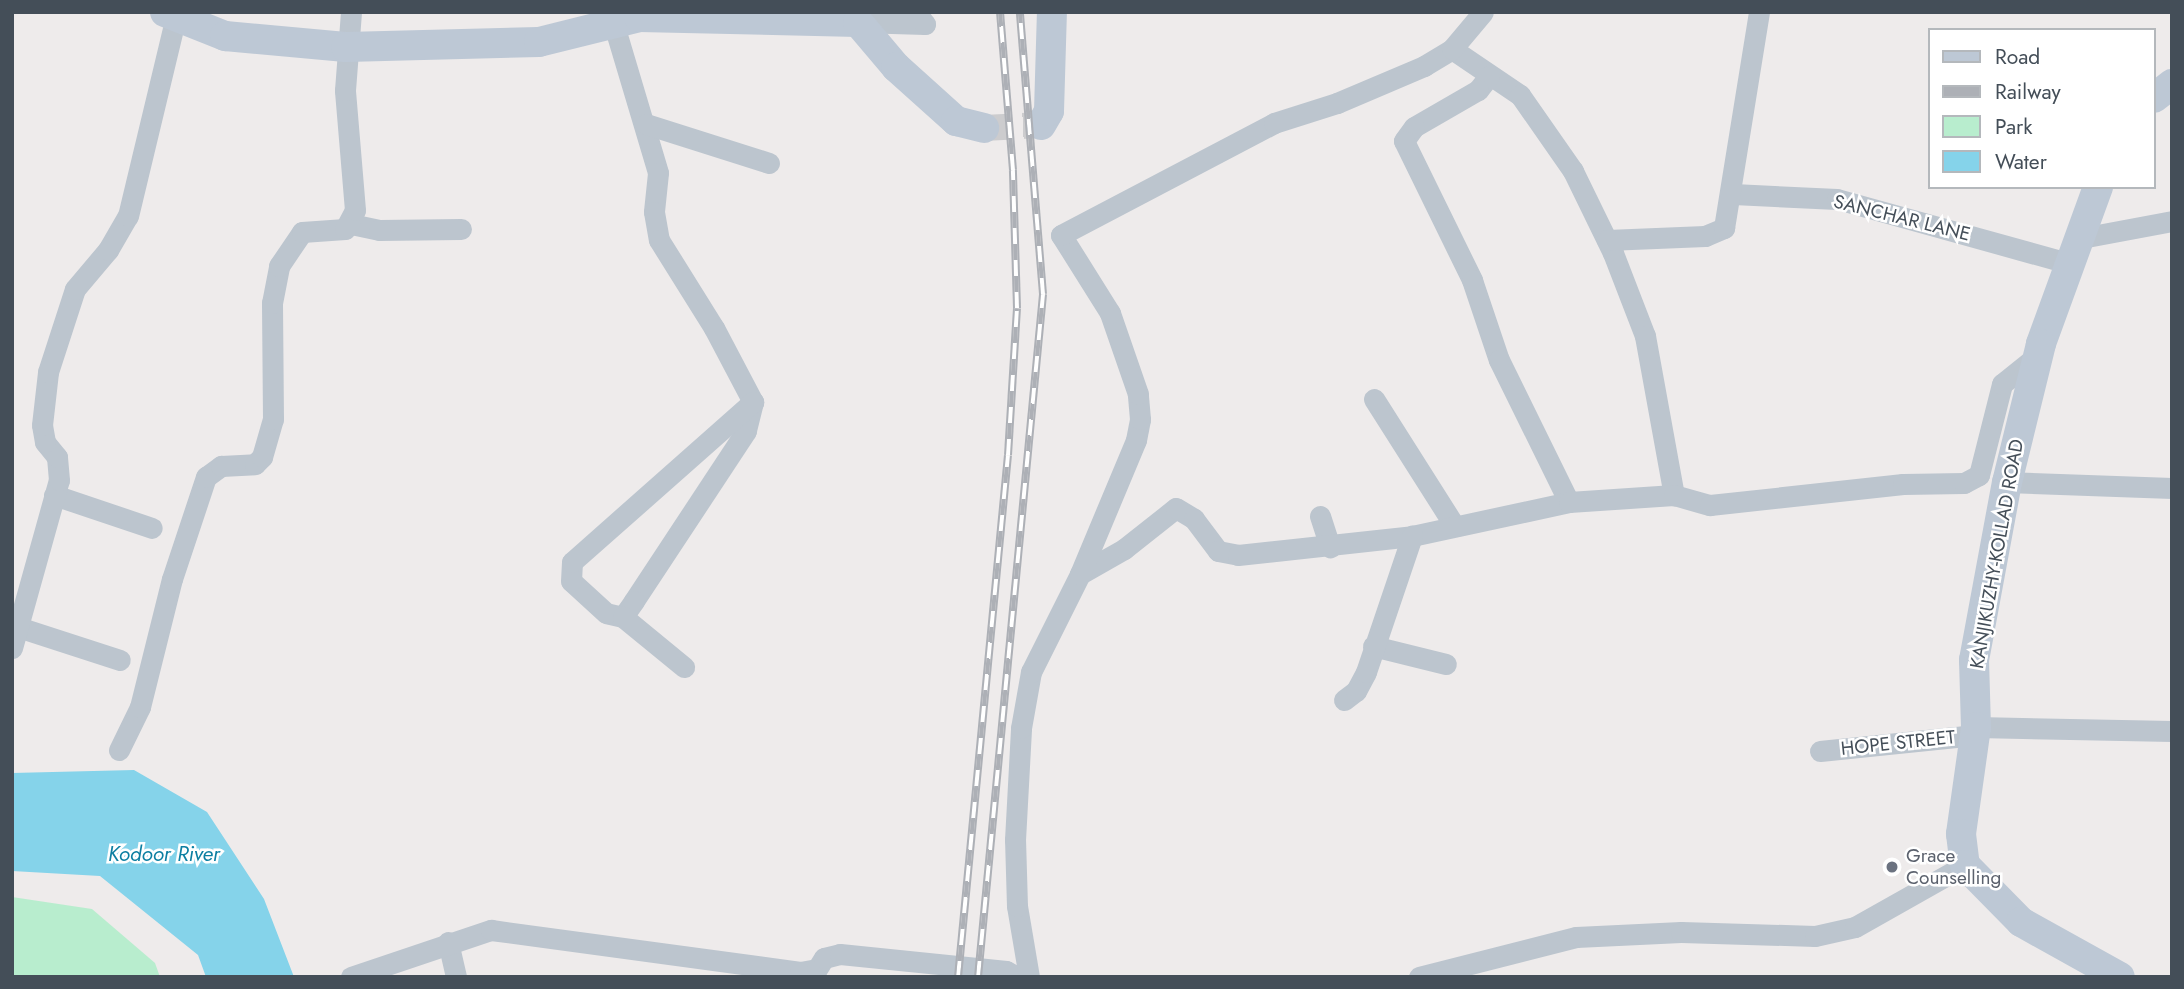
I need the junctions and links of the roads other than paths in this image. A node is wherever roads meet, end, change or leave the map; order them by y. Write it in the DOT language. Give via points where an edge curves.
graph roads {
  1 [pos="351,12"];
  2 [pos="916,12"];
  3 [pos="1052,12"];
  4 [pos="1483,12"];
  5 [pos="1759,12"];
  6 [pos="170,14"];
  7 [pos="631,18"];
  8 [pos="858,22"];
  9 [pos="346,47"];
  10 [pos="1452,49"];
  11 [pos="1489,76"];
  12 [pos="2172,84"];
  13 [pos="2156,96"];
  14 [pos="646,124"];
  15 [pos="1041,125"];
  16 [pos="984,128"];
  17 [pos="769,163"];
  18 [pos="2097,189"];
  19 [pos="1733,194"];
  20 [pos="2172,221"];
  21 [pos="351,224"];
  22 [pos="461,229"];
  23 [pos="1607,240"];
  24 [pos="2072,251"];
  25 [pos="2038,355"];
  26 [pos="1374,399"];
  27 [pos="753,402"];
  28 [pos="2007,482"];
  29 [pos="2172,488"];
  30 [pos="54,495"];
  31 [pos="1674,495"];
  32 [pos="1569,502"];
  33 [pos="1320,516"];
  34 [pos="1454,526"];
  35 [pos="152,528"];
  36 [pos="1412,536"];
  37 [pos="1330,547"];
  38 [pos="1080,574"];
  39 [pos="623,617"];
  40 [pos="18,627"];
  41 [pos="1373,646"];
  42 [pos="12,648"];
  43 [pos="120,660"];
  44 [pos="1446,664"];
  45 [pos="684,667"];
  46 [pos="1344,700"];
  47 [pos="1975,731"];
  48 [pos="2172,731"];
  49 [pos="119,750"];
  50 [pos="1820,751"];
  51 [pos="1965,865"];
  52 [pos="448,942"];
  53 [pos="815,973"];
  54 [pos="351,977"];
  55 [pos="456,977"];
  56 [pos="1017,977"];
  57 [pos="1029,977"];
  58 [pos="1419,977"];
  59 [pos="2120,977"];
  1 -- 9 [label="street"];
  2 -- 8 [label="street" via="925,24"];
  3 -- 15 [label="main road" via="1049,111"];
  4 -- 10 [label="street"];
  5 -- 19 [label="street"];
  6 -- 9 [label="main road" via="225,36"];
  6 -- 30 [label="street" via="128,216 108,250 75,289 48,372 42,425 60,468"];
  7 -- 8 [label="main road"];
  7 -- 9 [label="main road" via="539,43"];
  7 -- 14 [label="street"];
  8 -- 16 [label="main road" via="896,67 956,121"];
  9 -- 21 [label="street" via="355,210"];
  10 -- 11 [label="street"];
  10 -- 38 [label="street" via="1389,81 1275,123 1061,235 1110,313 1138,394 1140,419 1136,440"];
  11 -- 23 [label="street" via="1520,95 1573,171"];
  11 -- 32 [label="street" via="1478,90 1414,127 1404,141 1472,280 1499,360"];
  12 -- 13 [label="main road"];
  14 -- 17 [label="street"];
  14 -- 27 [label="street" via="658,173 654,212 659,240"];
  18 -- 24 [label="main road, KANJIKUZHY-KOLLAD ROAD"];
  19 -- 23 [label="street" via="1724,228 1705,236"];
  19 -- 24 [label="street, SANCHAR LANE" via="1837,199"];
  20 -- 24 [label="street"];
  21 -- 22 [label="street" via="379,230"];
  21 -- 49 [label="street" via="345,229 302,232 279,266 272,303 273,419 262,457 255,464 221,466 206,478 172,579 140,707"];
  23 -- 31 [label="street" via="1645,336"];
  24 -- 25 [label="main road, KANJIKUZHY-KOLLAD ROAD"];
  25 -- 28 [label="main road, KANJIKUZHY-KOLLAD ROAD"];
  25 -- 31 [label="street" via="2002,384 1979,475 1965,483 1903,484 1710,505"];
  26 -- 34 [label="street"];
  27 -- 39 [label="street" via="746,431"];
  27 -- 39 [label="street" via="572,562 571,581 606,613"];
  28 -- 29 [label="street"];
  28 -- 47 [label="main road, KANJIKUZHY-KOLLAD ROAD" via="1974,660"];
  30 -- 35 [label="street"];
  30 -- 40 [label="street"];
  31 -- 32 [label="street"];
  32 -- 34 [label="street"];
  33 -- 37 [label="street"];
  34 -- 36 [label="street"];
  36 -- 37 [label="street"];
  36 -- 41 [label="street"];
  37 -- 38 [label="street" via="1226,556 1194,519 1176,508 1125,550"];
  38 -- 57 [label="street" via="1031,672 1021,728 1017,906"];
  39 -- 45 [label="street"];
  40 -- 42 [label="street"];
  40 -- 43 [label="street"];
  41 -- 44 [label="street"];
  41 -- 46 [label="street" via="1356,691"];
  47 -- 48 [label="street, HOPE STREET"];
  47 -- 50 [label="street, HOPE STREET"];
  47 -- 51 [label="main road, KANJIKUZHY-KOLLAD ROAD" via="1961,834"];
  51 -- 58 [label="street" via="1855,928 1815,936 1681,932 1576,937"];
  51 -- 59 [label="main road" via="2021,922"];
  52 -- 53 [label="street" via="491,930"];
  52 -- 54 [label="street"];
  52 -- 55 [label="street"];
  53 -- 56 [label="street" via="824,958 840,954 1006,971"];
}
